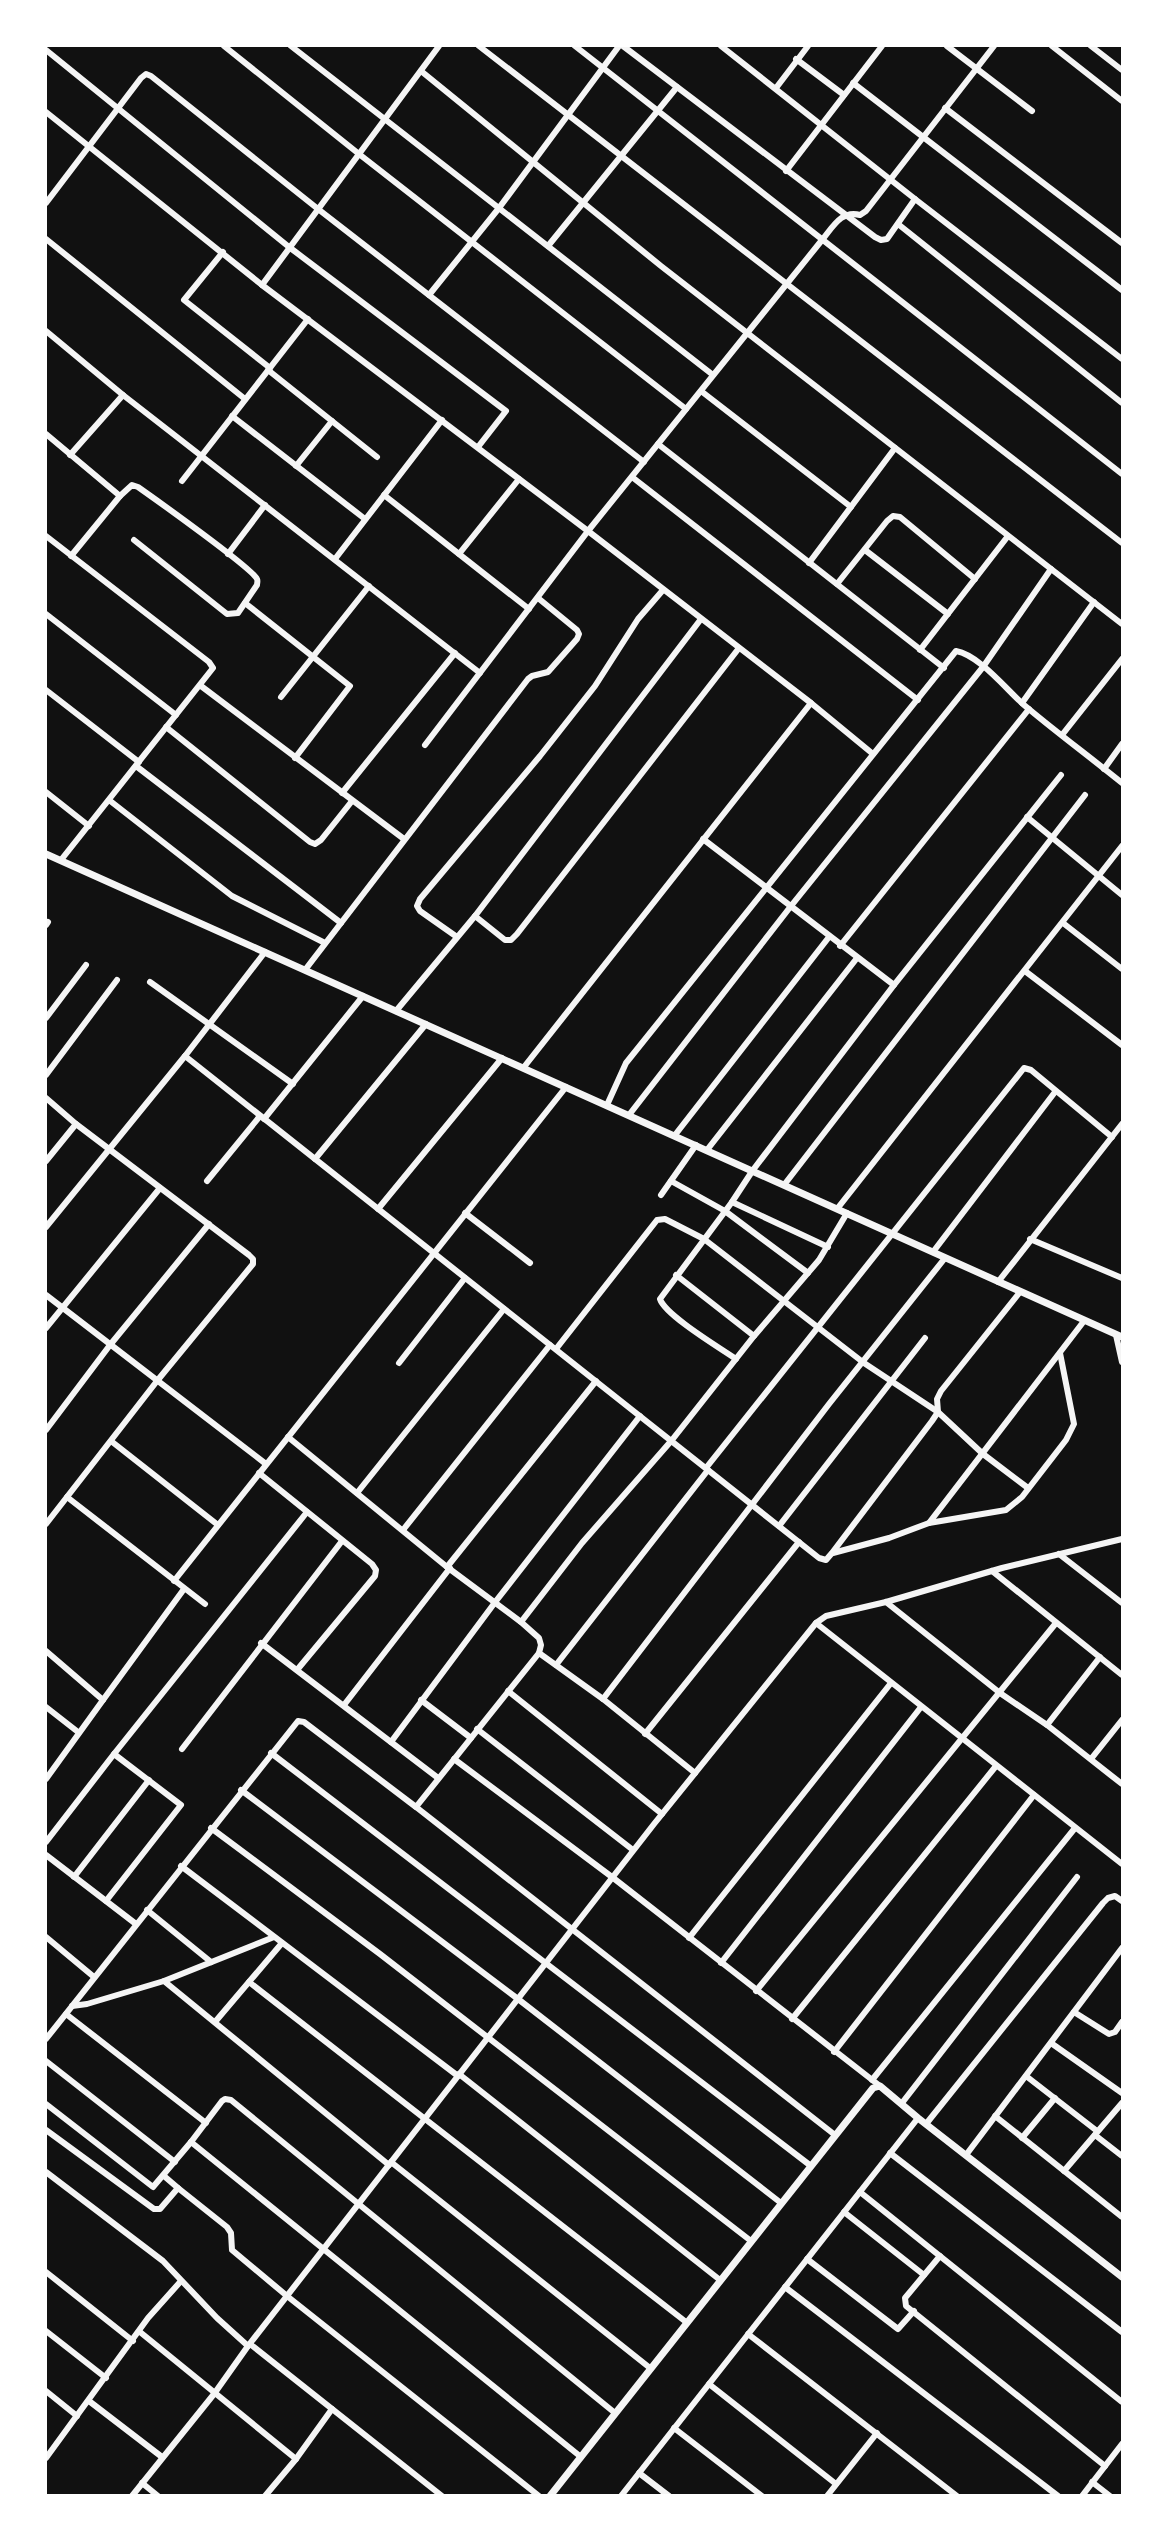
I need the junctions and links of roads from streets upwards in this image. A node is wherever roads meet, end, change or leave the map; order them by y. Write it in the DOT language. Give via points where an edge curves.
graph roads {
  1 [pos="224,46"];
  2 [pos="291,46"];
  3 [pos="439,46"];
  4 [pos="479,46"];
  5 [pos="575,46"];
  6 [pos="621,46"];
  7 [pos="721,46"];
  8 [pos="882,46"];
  9 [pos="947,46"];
  10 [pos="993,46"];
  11 [pos="1052,46"];
  12 [pos="1091,46"];
  13 [pos="804,47"];
  14 [pos="46,50"];
  15 [pos="796,59"];
  16 [pos="603,68"];
  17 [pos="976,68"];
  18 [pos="1122,70"];
  19 [pos="421,71"];
  20 [pos="853,83"];
  21 [pos="677,87"];
  22 [pos="776,88"];
  23 [pos="844,95"];
  24 [pos="1122,101"];
  25 [pos="945,108"];
  26 [pos="119,109"];
  27 [pos="658,111"];
  28 [pos="1032,111"];
  29 [pos="46,113"];
  30 [pos="569,115"];
  31 [pos="384,119"];
  32 [pos="822,124"];
  33 [pos="923,136"];
  34 [pos="89,147"];
  35 [pos="359,154"];
  36 [pos="622,156"];
  37 [pos="533,163"];
  38 [pos="786,171"];
  39 [pos="889,179"];
  40 [pos="46,190"];
  41 [pos="52,195"];
  42 [pos="915,199"];
  43 [pos="46,203"];
  44 [pos="584,204"];
  45 [pos="499,208"];
  46 [pos="318,209"];
  47 [pos="844,215"];
  48 [pos="898,224"];
  49 [pos="46,239"];
  50 [pos="822,240"];
  51 [pos="472,241"];
  52 [pos="1122,243"];
  53 [pos="548,246"];
  54 [pos="289,247"];
  55 [pos="223,252"];
  56 [pos="262,285"];
  57 [pos="786,285"];
  58 [pos="1122,290"];
  59 [pos="429,295"];
  60 [pos="308,319"];
  61 [pos="46,331"];
  62 [pos="747,333"];
  63 [pos="1122,359"];
  64 [pos="269,369"];
  65 [pos="713,375"];
  66 [pos="701,391"];
  67 [pos="123,395"];
  68 [pos="245,399"];
  69 [pos="1122,403"];
  70 [pos="686,409"];
  71 [pos="232,416"];
  72 [pos="442,420"];
  73 [pos="331,421"];
  74 [pos="46,434"];
  75 [pos="658,444"];
  76 [pos="478,447"];
  77 [pos="895,448"];
  78 [pos="70,455"];
  79 [pos="201,456"];
  80 [pos="377,457"];
  81 [pos="644,462"];
  82 [pos="296,466"];
  83 [pos="1122,474"];
  84 [pos="632,477"];
  85 [pos="519,479"];
  86 [pos="182,481"];
  87 [pos="384,495"];
  88 [pos="120,496"];
  89 [pos="265,505"];
  90 [pos="851,506"];
  91 [pos="365,519"];
  92 [pos="588,531"];
  93 [pos="46,536"];
  94 [pos="1009,536"];
  95 [pos="134,540"];
  96 [pos="1122,543"];
  97 [pos="865,550"];
  98 [pos="229,554"];
  99 [pos="459,554"];
  100 [pos="71,556"];
  101 [pos="335,559"];
  102 [pos="809,563"];
  103 [pos="1051,569"];
  104 [pos="975,579"];
  105 [pos="836,584"];
  106 [pos="369,586"];
  107 [pos="663,590"];
  108 [pos="538,598"];
  109 [pos="1094,602"];
  110 [pos="245,603"];
  111 [pos="530,608"];
  112 [pos="46,614"];
  113 [pos="948,614"];
  114 [pos="701,619"];
  115 [pos="1122,624"];
  116 [pos="739,648"];
  117 [pos="920,650"];
  118 [pos="455,653"];
  119 [pos="312,657"];
  120 [pos="1122,659"];
  121 [pos="983,667"];
  122 [pos="944,668"];
  123 [pos="481,673"];
  124 [pos="201,686"];
  125 [pos="46,690"];
  126 [pos="281,697"];
  127 [pos="918,700"];
  128 [pos="811,703"];
  129 [pos="1021,703"];
  130 [pos="1029,709"];
  131 [pos="176,715"];
  132 [pos="166,727"];
  133 [pos="1062,735"];
  134 [pos="1122,744"];
  135 [pos="425,745"];
  136 [pos="873,754"];
  137 [pos="295,758"];
  138 [pos="137,764"];
  139 [pos="1104,769"];
  140 [pos="1061,775"];
  141 [pos="1122,783"];
  142 [pos="46,792"];
  143 [pos="342,793"];
  144 [pos="1085,795"];
  145 [pos="108,800"];
  146 [pos="352,801"];
  147 [pos="1027,817"];
  148 [pos="89,825"];
  149 [pos="404,839"];
  150 [pos="703,839"];
  151 [pos="1053,839"];
  152 [pos="1122,846"];
  153 [pos="46,853"];
  154 [pos="61,860"];
  155 [pos="1099,876"];
  156 [pos="767,888"];
  157 [pos="1122,895"];
  158 [pos="791,906"];
  159 [pos="475,916"];
  160 [pos="341,923"];
  161 [pos="1063,923"];
  162 [pos="457,937"];
  163 [pos="829,937"];
  164 [pos="325,943"];
  165 [pos="840,946"];
  166 [pos="265,953"];
  167 [pos="857,958"];
  168 [pos="86,965"];
  169 [pos="1122,969"];
  170 [pos="305,970"];
  171 [pos="1025,971"];
  172 [pos="117,980"];
  173 [pos="150,982"];
  174 [pos="894,985"];
  175 [pos="363,996"];
  176 [pos="396,1011"];
  177 [pos="46,1018"];
  178 [pos="210,1023"];
  179 [pos="426,1024"];
  180 [pos="1122,1045"];
  181 [pos="185,1056"];
  182 [pos="502,1058"];
  183 [pos="524,1067"];
  184 [pos="46,1075"];
  185 [pos="293,1084"];
  186 [pos="566,1087"];
  187 [pos="1055,1092"];
  188 [pos="46,1098"];
  189 [pos="607,1105"];
  190 [pos="629,1115"];
  191 [pos="262,1117"];
  192 [pos="76,1124"];
  193 [pos="1122,1124"];
  194 [pos="675,1135"];
  195 [pos="1112,1137"];
  196 [pos="696,1145"];
  197 [pos="109,1149"];
  198 [pos="707,1150"];
  199 [pos="315,1160"];
  200 [pos="46,1161"];
  201 [pos="753,1170"];
  202 [pos="207,1181"];
  203 [pos="671,1181"];
  204 [pos="784,1185"];
  205 [pos="160,1188"];
  206 [pos="661,1195"];
  207 [pos="732,1202"];
  208 [pos="378,1209"];
  209 [pos="837,1209"];
  210 [pos="725,1211"];
  211 [pos="465,1213"];
  212 [pos="847,1213"];
  213 [pos="209,1224"];
  214 [pos="46,1227"];
  215 [pos="891,1233"];
  216 [pos="704,1239"];
  217 [pos="1030,1239"];
  218 [pos="828,1247"];
  219 [pos="933,1252"];
  220 [pos="433,1253"];
  221 [pos="945,1258"];
  222 [pos="530,1263"];
  223 [pos="808,1273"];
  224 [pos="676,1275"];
  225 [pos="465,1278"];
  226 [pos="1122,1278"];
  227 [pos="998,1282"];
  228 [pos="1020,1292"];
  229 [pos="46,1295"];
  230 [pos="785,1301"];
  231 [pos="61,1308"];
  232 [pos="504,1309"];
  233 [pos="1084,1321"];
  234 [pos="817,1326"];
  235 [pos="46,1328"];
  236 [pos="754,1336"];
  237 [pos="1119,1336"];
  238 [pos="925,1338"];
  239 [pos="110,1345"];
  240 [pos="553,1347"];
  241 [pos="1060,1353"];
  242 [pos="736,1359"];
  243 [pos="1122,1362"];
  244 [pos="399,1363"];
  245 [pos="864,1363"];
  246 [pos="893,1380"];
  247 [pos="157,1381"];
  248 [pos="596,1381"];
  249 [pos="938,1412"];
  250 [pos="640,1416"];
  251 [pos="46,1430"];
  252 [pos="288,1437"];
  253 [pos="671,1440"];
  254 [pos="111,1441"];
  255 [pos="983,1454"];
  256 [pos="266,1464"];
  257 [pos="707,1469"];
  258 [pos="259,1473"];
  259 [pos="1028,1488"];
  260 [pos="357,1493"];
  261 [pos="67,1497"];
  262 [pos="753,1505"];
  263 [pos="307,1512"];
  264 [pos="929,1523"];
  265 [pos="46,1524"];
  266 [pos="218,1525"];
  267 [pos="779,1526"];
  268 [pos="403,1530"];
  269 [pos="1122,1539"];
  270 [pos="342,1541"];
  271 [pos="799,1542"];
  272 [pos="832,1553"];
  273 [pos="1059,1554"];
  274 [pos="449,1567"];
  275 [pos="992,1571"];
  276 [pos="174,1581"];
  277 [pos="184,1588"];
  278 [pos="496,1601"];
  279 [pos="886,1602"];
  280 [pos="1122,1603"];
  281 [pos="205,1604"];
  282 [pos="521,1622"];
  283 [pos="816,1623"];
  284 [pos="1056,1623"];
  285 [pos="261,1643"];
  286 [pos="46,1651"];
  287 [pos="539,1653"];
  288 [pos="1101,1657"];
  289 [pos="556,1665"];
  290 [pos="297,1670"];
  291 [pos="1122,1675"];
  292 [pos="891,1683"];
  293 [pos="508,1691"];
  294 [pos="1000,1693"];
  295 [pos="421,1699"];
  296 [pos="603,1699"];
  297 [pos="103,1700"];
  298 [pos="344,1705"];
  299 [pos="46,1707"];
  300 [pos="921,1707"];
  301 [pos="1122,1720"];
  302 [pos="1047,1725"];
  303 [pos="477,1730"];
  304 [pos="78,1732"];
  305 [pos="645,1734"];
  306 [pos="471,1738"];
  307 [pos="961,1738"];
  308 [pos="391,1742"];
  309 [pos="182,1749"];
  310 [pos="271,1753"];
  311 [pos="114,1754"];
  312 [pos="454,1759"];
  313 [pos="1091,1759"];
  314 [pos="996,1766"];
  315 [pos="695,1773"];
  316 [pos="46,1776"];
  317 [pos="438,1778"];
  318 [pos="149,1780"];
  319 [pos="1122,1784"];
  320 [pos="241,1790"];
  321 [pos="1034,1795"];
  322 [pos="415,1807"];
  323 [pos="662,1814"];
  324 [pos="211,1828"];
  325 [pos="1075,1828"];
  326 [pos="46,1842"];
  327 [pos="633,1850"];
  328 [pos="46,1855"];
  329 [pos="1122,1864"];
  330 [pos="181,1866"];
  331 [pos="74,1877"];
  332 [pos="612,1877"];
  333 [pos="1077,1877"];
  334 [pos="106,1901"];
  335 [pos="1122,1901"];
  336 [pos="147,1910"];
  337 [pos="136,1924"];
  338 [pos="572,1928"];
  339 [pos="46,1937"];
  340 [pos="274,1937"];
  341 [pos="689,1938"];
  342 [pos="282,1943"];
  343 [pos="1122,1948"];
  344 [pos="211,1962"];
  345 [pos="547,1962"];
  346 [pos="721,1963"];
  347 [pos="94,1977"];
  348 [pos="164,1980"];
  349 [pos="249,1982"];
  350 [pos="756,1991"];
  351 [pos="518,1999"];
  352 [pos="71,2006"];
  353 [pos="1074,2012"];
  354 [pos="66,2014"];
  355 [pos="792,2019"];
  356 [pos="215,2022"];
  357 [pos="1122,2022"];
  358 [pos="488,2037"];
  359 [pos="46,2039"];
  360 [pos="1051,2043"];
  361 [pos="834,2052"];
  362 [pos="46,2061"];
  363 [pos="458,2075"];
  364 [pos="1026,2076"];
  365 [pos="872,2080"];
  366 [pos="1122,2080"];
  367 [pos="880,2087"];
  368 [pos="1117,2087"];
  369 [pos="1122,2093"];
  370 [pos="1055,2098"];
  371 [pos="901,2103"];
  372 [pos="1122,2103"];
  373 [pos="46,2104"];
  374 [pos="995,2116"];
  375 [pos="918,2118"];
  376 [pos="424,2119"];
  377 [pos="206,2123"];
  378 [pos="926,2124"];
  379 [pos="46,2130"];
  380 [pos="1096,2133"];
  381 [pos="835,2135"];
  382 [pos="1022,2137"];
  383 [pos="191,2143"];
  384 [pos="890,2153"];
  385 [pos="966,2155"];
  386 [pos="1122,2156"];
  387 [pos="175,2162"];
  388 [pos="390,2163"];
  389 [pos="811,2166"];
  390 [pos="1064,2171"];
  391 [pos="46,2172"];
  392 [pos="164,2176"];
  393 [pos="178,2188"];
  394 [pos="860,2192"];
  395 [pos="360,2202"];
  396 [pos="781,2203"];
  397 [pos="844,2212"];
  398 [pos="1122,2217"];
  399 [pos="751,2241"];
  400 [pos="323,2250"];
  401 [pos="940,2256"];
  402 [pos="807,2259"];
  403 [pos="46,2272"];
  404 [pos="923,2276"];
  405 [pos="1122,2277"];
  406 [pos="720,2280"];
  407 [pos="181,2281"];
  408 [pos="785,2287"];
  409 [pos="287,2296"];
  410 [pos="914,2311"];
  411 [pos="686,2322"];
  412 [pos="46,2332"];
  413 [pos="140,2332"];
  414 [pos="1122,2332"];
  415 [pos="748,2334"];
  416 [pos="133,2341"];
  417 [pos="249,2345"];
  418 [pos="650,2368"];
  419 [pos="106,2378"];
  420 [pos="709,2384"];
  421 [pos="46,2391"];
  422 [pos="214,2394"];
  423 [pos="89,2402"];
  424 [pos="1122,2402"];
  425 [pos="332,2409"];
  426 [pos="615,2413"];
  427 [pos="77,2416"];
  428 [pos="674,2428"];
  429 [pos="877,2433"];
  430 [pos="1122,2444"];
  431 [pos="162,2457"];
  432 [pos="580,2457"];
  433 [pos="46,2458"];
  434 [pos="296,2459"];
  435 [pos="1105,2466"];
  436 [pos="639,2473"];
  437 [pos="1092,2482"];
  438 [pos="142,2483"];
  439 [pos="836,2484"];
  440 [pos="132,2496"];
  441 [pos="158,2496"];
  442 [pos="265,2496"];
  443 [pos="442,2496"];
  444 [pos="539,2496"];
  445 [pos="550,2496"];
  446 [pos="621,2496"];
  447 [pos="668,2496"];
  448 [pos="762,2496"];
  449 [pos="827,2496"];
  450 [pos="957,2496"];
  451 [pos="1058,2496"];
  452 [pos="1082,2496"];
  453 [pos="1110,2496"];
  1 -- 35 [label="street"];
  2 -- 31 [label="street"];
  3 -- 19 [label="street"];
  4 -- 30 [label="street"];
  5 -- 16 [label="street"];
  6 -- 16 [label="street"];
  6 -- 21 [label="street"];
  7 -- 22 [label="street"];
  8 -- 20 [label="street"];
  9 -- 17 [label="street"];
  10 -- 17 [label="street"];
  11 -- 24 [label="street"];
  12 -- 18 [label="street"];
  13 -- 15 [label="street"];
  14 -- 26 [label="street"];
  15 -- 22 [label="street"];
  15 -- 23 [label="street"];
  16 -- 27 [label="street"];
  16 -- 30 [label="street"];
  17 -- 25 [label="street"];
  17 -- 28 [label="street"];
  19 -- 31 [label="street"];
  19 -- 37 [label="street"];
  20 -- 23 [label="street"];
  20 -- 33 [label="street"];
  21 -- 27 [label="street"];
  21 -- 38 [label="street"];
  22 -- 32 [label="street"];
  23 -- 32 [label="street"];
  25 -- 33 [label="street"];
  25 -- 52 [label="street"];
  26 -- 34 [label="street"];
  26 -- 46 [label="street" via="141,78 151,76"];
  26 -- 54 [label="street"];
  27 -- 36 [label="street"];
  27 -- 50 [label="street"];
  29 -- 34 [label="street"];
  30 -- 36 [label="street"];
  30 -- 37 [label="street"];
  31 -- 35 [label="street"];
  31 -- 45 [label="street"];
  32 -- 38 [label="street"];
  32 -- 39 [label="street"];
  33 -- 39 [label="street"];
  33 -- 58 [label="street"];
  34 -- 41 [label="street"];
  34 -- 55 [label="street"];
  35 -- 46 [label="street"];
  35 -- 51 [label="street"];
  36 -- 44 [label="street"];
  36 -- 57 [label="street"];
  37 -- 44 [label="street"];
  37 -- 45 [label="street"];
  38 -- 47 [label="street"];
  39 -- 42 [label="street"];
  39 -- 47 [label="street" via="866,211"];
  40 -- 41 [label="street"];
  41 -- 43 [label="street"];
  42 -- 48 [label="street"];
  42 -- 63 [label="street"];
  44 -- 53 [label="street"];
  44 -- 62 [label="street"];
  45 -- 51 [label="street"];
  45 -- 53 [label="street"];
  46 -- 54 [label="street"];
  46 -- 59 [label="street"];
  47 -- 48 [label="street" via="881,240"];
  47 -- 50 [label="street"];
  48 -- 69 [label="street"];
  49 -- 68 [label="street"];
  50 -- 57 [label="street"];
  50 -- 83 [label="street"];
  51 -- 59 [label="street"];
  51 -- 70 [label="street"];
  53 -- 65 [label="street"];
  54 -- 56 [label="street"];
  54 -- 76 [label="street" via="506,411"];
  55 -- 56 [label="street"];
  55 -- 64 [label="street" via="184,300"];
  56 -- 60 [label="street"];
  57 -- 62 [label="street"];
  57 -- 96 [label="street"];
  59 -- 81 [label="street"];
  60 -- 64 [label="street"];
  60 -- 72 [label="street"];
  61 -- 67 [label="street"];
  62 -- 65 [label="street"];
  62 -- 77 [label="street"];
  64 -- 68 [label="street"];
  64 -- 73 [label="street"];
  65 -- 66 [label="street"];
  66 -- 70 [label="street"];
  66 -- 90 [label="street"];
  67 -- 78 [label="street"];
  67 -- 79 [label="street"];
  68 -- 71 [label="street"];
  70 -- 75 [label="street"];
  71 -- 79 [label="street"];
  71 -- 82 [label="street"];
  72 -- 76 [label="street"];
  72 -- 87 [label="street"];
  73 -- 80 [label="street"];
  73 -- 82 [label="street"];
  74 -- 78 [label="street"];
  75 -- 81 [label="street"];
  75 -- 102 [label="street"];
  76 -- 85 [label="street"];
  77 -- 90 [label="street"];
  77 -- 94 [label="street"];
  78 -- 88 [label="street"];
  79 -- 86 [label="street"];
  79 -- 89 [label="street"];
  81 -- 84 [label="street"];
  82 -- 91 [label="street"];
  84 -- 92 [label="street"];
  84 -- 127 [label="street"];
  85 -- 92 [label="street"];
  85 -- 99 [label="street"];
  87 -- 91 [label="street"];
  87 -- 99 [label="street"];
  88 -- 98 [label="street" via="127,487 138,487"];
  88 -- 100 [label="street"];
  89 -- 98 [label="street"];
  89 -- 101 [label="street"];
  90 -- 102 [label="street"];
  91 -- 101 [label="street"];
  92 -- 107 [label="street"];
  92 -- 108 [label="street"];
  93 -- 100 [label="street"];
  94 -- 103 [label="street"];
  94 -- 104 [label="street"];
  95 -- 110 [label="street" via="227,614 238,613"];
  97 -- 104 [label="street" via="887,520 900,517"];
  97 -- 105 [label="street"];
  97 -- 113 [label="street"];
  98 -- 110 [label="street" via="257,579"];
  99 -- 111 [label="street"];
  100 -- 124 [label="street" via="209,662 213,668"];
  101 -- 106 [label="street"];
  102 -- 105 [label="street"];
  103 -- 109 [label="street"];
  103 -- 121 [label="street"];
  104 -- 113 [label="street"];
  105 -- 117 [label="street"];
  106 -- 118 [label="street"];
  106 -- 119 [label="street"];
  107 -- 114 [label="street"];
  107 -- 162 [label="street" via="638,619 595,686 420,899 420,911"];
  108 -- 111 [label="street"];
  108 -- 149 [label="street" via="577,630 577,639 548,672 528,680"];
  109 -- 115 [label="street"];
  109 -- 129 [label="street"];
  110 -- 119 [label="street"];
  111 -- 123 [label="street"];
  112 -- 131 [label="street"];
  113 -- 117 [label="street"];
  114 -- 116 [label="street"];
  114 -- 159 [label="street"];
  116 -- 128 [label="street"];
  116 -- 159 [label="street" via="517,934 505,940"];
  117 -- 122 [label="street"];
  118 -- 123 [label="street"];
  118 -- 143 [label="street"];
  119 -- 126 [label="street"];
  119 -- 137 [label="street" via="350,686"];
  120 -- 133 [label="street"];
  121 -- 122 [label="street" via="956,651"];
  121 -- 129 [label="street"];
  121 -- 158 [label="street"];
  122 -- 127 [label="street"];
  123 -- 135 [label="street"];
  124 -- 131 [label="street"];
  124 -- 137 [label="street"];
  125 -- 138 [label="street"];
  127 -- 136 [label="street"];
  128 -- 136 [label="street"];
  128 -- 150 [label="street"];
  129 -- 130 [label="street"];
  130 -- 133 [label="street"];
  130 -- 165 [label="street"];
  131 -- 132 [label="street"];
  132 -- 138 [label="street"];
  132 -- 146 [label="street" via="310,842 321,840"];
  133 -- 139 [label="street"];
  134 -- 139 [label="street"];
  136 -- 156 [label="street"];
  137 -- 143 [label="street"];
  138 -- 145 [label="street"];
  138 -- 160 [label="street"];
  139 -- 141 [label="street"];
  140 -- 147 [label="street"];
  142 -- 148 [label="street"];
  143 -- 146 [label="street"];
  144 -- 151 [label="street"];
  145 -- 148 [label="street"];
  145 -- 164 [label="street" via="232,896"];
  146 -- 149 [label="street"];
  147 -- 151 [label="street"];
  147 -- 174 [label="street"];
  148 -- 154 [label="street"];
  149 -- 160 [label="street"];
  150 -- 156 [label="street"];
  150 -- 183 [label="street"];
  151 -- 155 [label="street"];
  151 -- 204 [label="street"];
  152 -- 155 [label="street"];
  153 -- 154 [label="street"];
  154 -- 166 [label="street"];
  155 -- 157 [label="street"];
  155 -- 161 [label="street"];
  156 -- 158 [label="street"];
  156 -- 189 [label="street" via="626,1063"];
  158 -- 163 [label="street"];
  158 -- 190 [label="street"];
  159 -- 162 [label="street"];
  160 -- 164 [label="street"];
  161 -- 169 [label="street"];
  161 -- 171 [label="street"];
  162 -- 176 [label="street"];
  163 -- 165 [label="street"];
  163 -- 194 [label="street"];
  164 -- 170 [label="street"];
  165 -- 167 [label="street"];
  166 -- 170 [label="street"];
  166 -- 178 [label="street"];
  167 -- 174 [label="street"];
  167 -- 198 [label="street"];
  168 -- 177 [label="street"];
  170 -- 175 [label="street"];
  171 -- 180 [label="street"];
  171 -- 209 [label="street"];
  172 -- 184 [label="street"];
  173 -- 178 [label="street"];
  174 -- 201 [label="street"];
  175 -- 176 [label="street"];
  175 -- 185 [label="street"];
  176 -- 179 [label="street"];
  178 -- 181 [label="street"];
  178 -- 185 [label="street"];
  179 -- 182 [label="street"];
  179 -- 199 [label="street"];
  181 -- 191 [label="street"];
  181 -- 197 [label="street"];
  182 -- 183 [label="street"];
  182 -- 208 [label="street"];
  183 -- 186 [label="street"];
  185 -- 191 [label="street"];
  186 -- 189 [label="street"];
  186 -- 211 [label="street"];
  187 -- 195 [label="street"];
  187 -- 215 [label="street" via="1031,1070 1024,1068 1018,1073"];
  187 -- 219 [label="street"];
  188 -- 192 [label="street"];
  189 -- 190 [label="street"];
  190 -- 194 [label="street"];
  191 -- 199 [label="street"];
  191 -- 202 [label="street"];
  192 -- 197 [label="street"];
  192 -- 200 [label="street"];
  193 -- 195 [label="street"];
  194 -- 196 [label="street"];
  195 -- 217 [label="street"];
  196 -- 198 [label="street"];
  196 -- 203 [label="street"];
  197 -- 205 [label="street"];
  197 -- 214 [label="street"];
  198 -- 201 [label="street"];
  199 -- 208 [label="street"];
  201 -- 204 [label="street"];
  201 -- 207 [label="street"];
  203 -- 206 [label="street"];
  203 -- 210 [label="street"];
  204 -- 209 [label="street"];
  205 -- 213 [label="street"];
  205 -- 231 [label="street"];
  207 -- 210 [label="street"];
  207 -- 218 [label="street"];
  208 -- 220 [label="street"];
  209 -- 212 [label="street"];
  210 -- 216 [label="street"];
  210 -- 223 [label="street"];
  211 -- 220 [label="street"];
  211 -- 222 [label="street"];
  212 -- 215 [label="street"];
  212 -- 218 [label="street"];
  213 -- 239 [label="street"];
  213 -- 247 [label="street" via="249,1255 253,1264"];
  215 -- 219 [label="street"];
  215 -- 234 [label="street"];
  216 -- 224 [label="street"];
  216 -- 230 [label="street"];
  216 -- 240 [label="street" via="665,1219 657,1220"];
  217 -- 226 [label="street"];
  217 -- 227 [label="street"];
  218 -- 223 [label="street"];
  219 -- 221 [label="street"];
  220 -- 225 [label="street"];
  220 -- 252 [label="street"];
  221 -- 227 [label="street"];
  221 -- 245 [label="street"];
  223 -- 230 [label="street"];
  224 -- 236 [label="street"];
  224 -- 242 [label="street" via="662,1293 662,1304"];
  225 -- 232 [label="street"];
  225 -- 244 [label="street"];
  227 -- 228 [label="street"];
  228 -- 233 [label="street"];
  228 -- 249 [label="street" via="941,1391"];
  229 -- 231 [label="street"];
  230 -- 234 [label="street"];
  230 -- 236 [label="street"];
  231 -- 235 [label="street"];
  231 -- 239 [label="street"];
  232 -- 240 [label="street"];
  232 -- 260 [label="street"];
  233 -- 237 [label="street"];
  233 -- 241 [label="street"];
  234 -- 245 [label="street"];
  234 -- 257 [label="street"];
  236 -- 242 [label="street"];
  237 -- 243 [label="street"];
  238 -- 246 [label="street"];
  239 -- 247 [label="street"];
  239 -- 251 [label="street"];
  240 -- 248 [label="street"];
  240 -- 268 [label="street"];
  241 -- 255 [label="street"];
  241 -- 259 [label="street" via="1074,1424"];
  242 -- 253 [label="street"];
  245 -- 246 [label="street"];
  245 -- 262 [label="street"];
  246 -- 249 [label="street"];
  246 -- 267 [label="street"];
  247 -- 254 [label="street"];
  247 -- 256 [label="street"];
  248 -- 250 [label="street"];
  248 -- 274 [label="street"];
  249 -- 255 [label="street"];
  249 -- 272 [label="street"];
  250 -- 253 [label="street"];
  250 -- 278 [label="street"];
  252 -- 256 [label="street"];
  252 -- 260 [label="street"];
  253 -- 257 [label="street"];
  253 -- 282 [label="street"];
  254 -- 261 [label="street"];
  254 -- 266 [label="street"];
  255 -- 259 [label="street"];
  255 -- 264 [label="street"];
  256 -- 258 [label="street"];
  257 -- 262 [label="street"];
  257 -- 289 [label="street"];
  258 -- 263 [label="street"];
  258 -- 266 [label="street"];
  259 -- 264 [label="street" via="1016,1505 1006,1510"];
  260 -- 268 [label="street"];
  261 -- 265 [label="street"];
  261 -- 276 [label="street"];
  262 -- 267 [label="street"];
  262 -- 296 [label="street"];
  263 -- 270 [label="street"];
  263 -- 311 [label="street"];
  264 -- 272 [label="street"];
  266 -- 276 [label="street"];
  267 -- 271 [label="street"];
  268 -- 274 [label="street"];
  269 -- 273 [label="street"];
  270 -- 285 [label="street"];
  270 -- 290 [label="street" via="373,1564 375,1576"];
  271 -- 272 [label="street" via="819,1558 826,1560"];
  271 -- 305 [label="street"];
  273 -- 275 [label="street"];
  273 -- 280 [label="street"];
  274 -- 278 [label="street"];
  274 -- 298 [label="street"];
  275 -- 279 [label="street"];
  275 -- 284 [label="street"];
  276 -- 277 [label="street"];
  277 -- 281 [label="street"];
  277 -- 297 [label="street"];
  278 -- 282 [label="street"];
  278 -- 295 [label="street"];
  279 -- 283 [label="street" via="826,1616"];
  279 -- 294 [label="street"];
  282 -- 287 [label="street" via="539,1638"];
  283 -- 292 [label="street"];
  283 -- 315 [label="street"];
  284 -- 288 [label="street"];
  284 -- 294 [label="street"];
  285 -- 290 [label="street"];
  285 -- 309 [label="street"];
  286 -- 297 [label="street"];
  287 -- 289 [label="street"];
  287 -- 293 [label="street"];
  288 -- 291 [label="street"];
  288 -- 302 [label="street"];
  289 -- 296 [label="street"];
  290 -- 298 [label="street"];
  292 -- 300 [label="street"];
  292 -- 341 [label="street"];
  293 -- 303 [label="street"];
  293 -- 323 [label="street"];
  294 -- 302 [label="street"];
  294 -- 307 [label="street"];
  295 -- 306 [label="street"];
  295 -- 308 [label="street"];
  296 -- 305 [label="street"];
  297 -- 304 [label="street"];
  298 -- 308 [label="street"];
  299 -- 304 [label="street"];
  300 -- 307 [label="street"];
  300 -- 346 [label="street"];
  301 -- 313 [label="street"];
  302 -- 313 [label="street"];
  303 -- 306 [label="street"];
  303 -- 327 [label="street"];
  304 -- 316 [label="street"];
  305 -- 315 [label="street"];
  306 -- 312 [label="street"];
  307 -- 314 [label="street"];
  307 -- 350 [label="street"];
  308 -- 317 [label="street"];
  310 -- 320 [label="street"];
  310 -- 322 [label="street" via="298,1721 304,1723"];
  310 -- 345 [label="street"];
  311 -- 318 [label="street"];
  311 -- 326 [label="street"];
  312 -- 317 [label="street"];
  312 -- 332 [label="street"];
  313 -- 319 [label="street"];
  314 -- 321 [label="street"];
  314 -- 355 [label="street"];
  315 -- 323 [label="street"];
  317 -- 322 [label="street"];
  318 -- 331 [label="street"];
  318 -- 334 [label="street" via="181,1805"];
  320 -- 324 [label="street"];
  320 -- 351 [label="street"];
  321 -- 325 [label="street"];
  321 -- 361 [label="street"];
  322 -- 338 [label="street"];
  323 -- 327 [label="street"];
  324 -- 330 [label="street"];
  324 -- 358 [label="street"];
  325 -- 329 [label="street"];
  325 -- 365 [label="street"];
  327 -- 332 [label="street"];
  328 -- 331 [label="street"];
  330 -- 336 [label="street"];
  330 -- 340 [label="street"];
  331 -- 334 [label="street"];
  332 -- 338 [label="street"];
  332 -- 341 [label="street"];
  333 -- 371 [label="street"];
  334 -- 337 [label="street"];
  335 -- 378 [label="street" via="1115,1896 1102,1903"];
  336 -- 337 [label="street"];
  336 -- 344 [label="street"];
  337 -- 347 [label="street"];
  338 -- 345 [label="street"];
  338 -- 381 [label="street"];
  339 -- 347 [label="street"];
  340 -- 342 [label="street"];
  340 -- 344 [label="street"];
  341 -- 346 [label="street"];
  342 -- 349 [label="street"];
  342 -- 363 [label="street"];
  343 -- 353 [label="street"];
  344 -- 348 [label="street"];
  345 -- 351 [label="street"];
  345 -- 389 [label="street"];
  346 -- 350 [label="street"];
  347 -- 352 [label="street"];
  348 -- 352 [label="street"];
  348 -- 356 [label="street"];
  349 -- 356 [label="street"];
  349 -- 376 [label="street"];
  350 -- 355 [label="street"];
  351 -- 358 [label="street"];
  351 -- 396 [label="street"];
  352 -- 354 [label="street"];
  353 -- 357 [label="street" via="1109,2034"];
  353 -- 360 [label="street"];
  354 -- 359 [label="street"];
  354 -- 377 [label="street"];
  355 -- 361 [label="street"];
  356 -- 388 [label="street"];
  358 -- 363 [label="street"];
  358 -- 399 [label="street"];
  360 -- 364 [label="street"];
  360 -- 368 [label="street"];
  361 -- 365 [label="street"];
  362 -- 387 [label="street"];
  363 -- 376 [label="street"];
  363 -- 406 [label="street"];
  364 -- 370 [label="street"];
  364 -- 374 [label="street"];
  365 -- 367 [label="street"];
  366 -- 368 [label="street"];
  367 -- 371 [label="street"];
  367 -- 381 [label="street" via="871,2090"];
  368 -- 369 [label="street"];
  370 -- 380 [label="street"];
  370 -- 382 [label="street"];
  371 -- 375 [label="street"];
  372 -- 380 [label="street"];
  373 -- 392 [label="street" via="150,2186"];
  374 -- 382 [label="street"];
  374 -- 385 [label="street"];
  375 -- 378 [label="street"];
  375 -- 384 [label="street"];
  376 -- 388 [label="street"];
  376 -- 411 [label="street"];
  377 -- 383 [label="street"];
  377 -- 395 [label="street" via="222,2101 231,2100"];
  378 -- 385 [label="street"];
  379 -- 393 [label="street" via="154,2209 160,2209"];
  380 -- 386 [label="street"];
  380 -- 390 [label="street"];
  381 -- 389 [label="street"];
  382 -- 390 [label="street"];
  383 -- 387 [label="street"];
  383 -- 400 [label="street"];
  384 -- 394 [label="street"];
  384 -- 414 [label="street"];
  385 -- 405 [label="street"];
  387 -- 392 [label="street"];
  388 -- 395 [label="street"];
  388 -- 418 [label="street"];
  389 -- 396 [label="street"];
  390 -- 398 [label="street"];
  391 -- 407 [label="street" via="163,2261"];
  392 -- 393 [label="street"];
  393 -- 409 [label="street" via="227,2227 232,2250"];
  394 -- 397 [label="street"];
  394 -- 401 [label="street"];
  395 -- 400 [label="street"];
  395 -- 426 [label="street"];
  396 -- 399 [label="street"];
  397 -- 402 [label="street"];
  397 -- 404 [label="street"];
  399 -- 406 [label="street"];
  400 -- 409 [label="street"];
  400 -- 432 [label="street"];
  401 -- 404 [label="street"];
  401 -- 424 [label="street"];
  402 -- 408 [label="street"];
  402 -- 410 [label="street" via="898,2329"];
  403 -- 416 [label="street"];
  404 -- 410 [label="street" via="905,2298 906,2306"];
  406 -- 411 [label="street"];
  407 -- 413 [label="street"];
  407 -- 417 [label="street"];
  408 -- 415 [label="street"];
  408 -- 451 [label="street"];
  409 -- 417 [label="street"];
  409 -- 444 [label="street"];
  410 -- 435 [label="street"];
  411 -- 418 [label="street"];
  412 -- 419 [label="street"];
  413 -- 416 [label="street"];
  413 -- 422 [label="street"];
  415 -- 420 [label="street"];
  415 -- 429 [label="street"];
  416 -- 419 [label="street"];
  417 -- 422 [label="street"];
  417 -- 425 [label="street"];
  418 -- 426 [label="street"];
  419 -- 423 [label="street"];
  420 -- 428 [label="street"];
  420 -- 439 [label="street"];
  421 -- 427 [label="street"];
  422 -- 431 [label="street"];
  422 -- 434 [label="street"];
  423 -- 427 [label="street"];
  423 -- 431 [label="street"];
  425 -- 434 [label="street"];
  425 -- 443 [label="street"];
  426 -- 432 [label="street"];
  427 -- 433 [label="street"];
  428 -- 436 [label="street"];
  428 -- 448 [label="street"];
  429 -- 439 [label="street"];
  429 -- 450 [label="street"];
  430 -- 435 [label="street"];
  431 -- 438 [label="street"];
  432 -- 445 [label="street"];
  434 -- 442 [label="street"];
  435 -- 437 [label="street"];
  436 -- 446 [label="street"];
  436 -- 447 [label="street"];
  437 -- 452 [label="street"];
  437 -- 453 [label="street"];
  438 -- 440 [label="street"];
  438 -- 441 [label="street"];
  439 -- 449 [label="street"];
}
